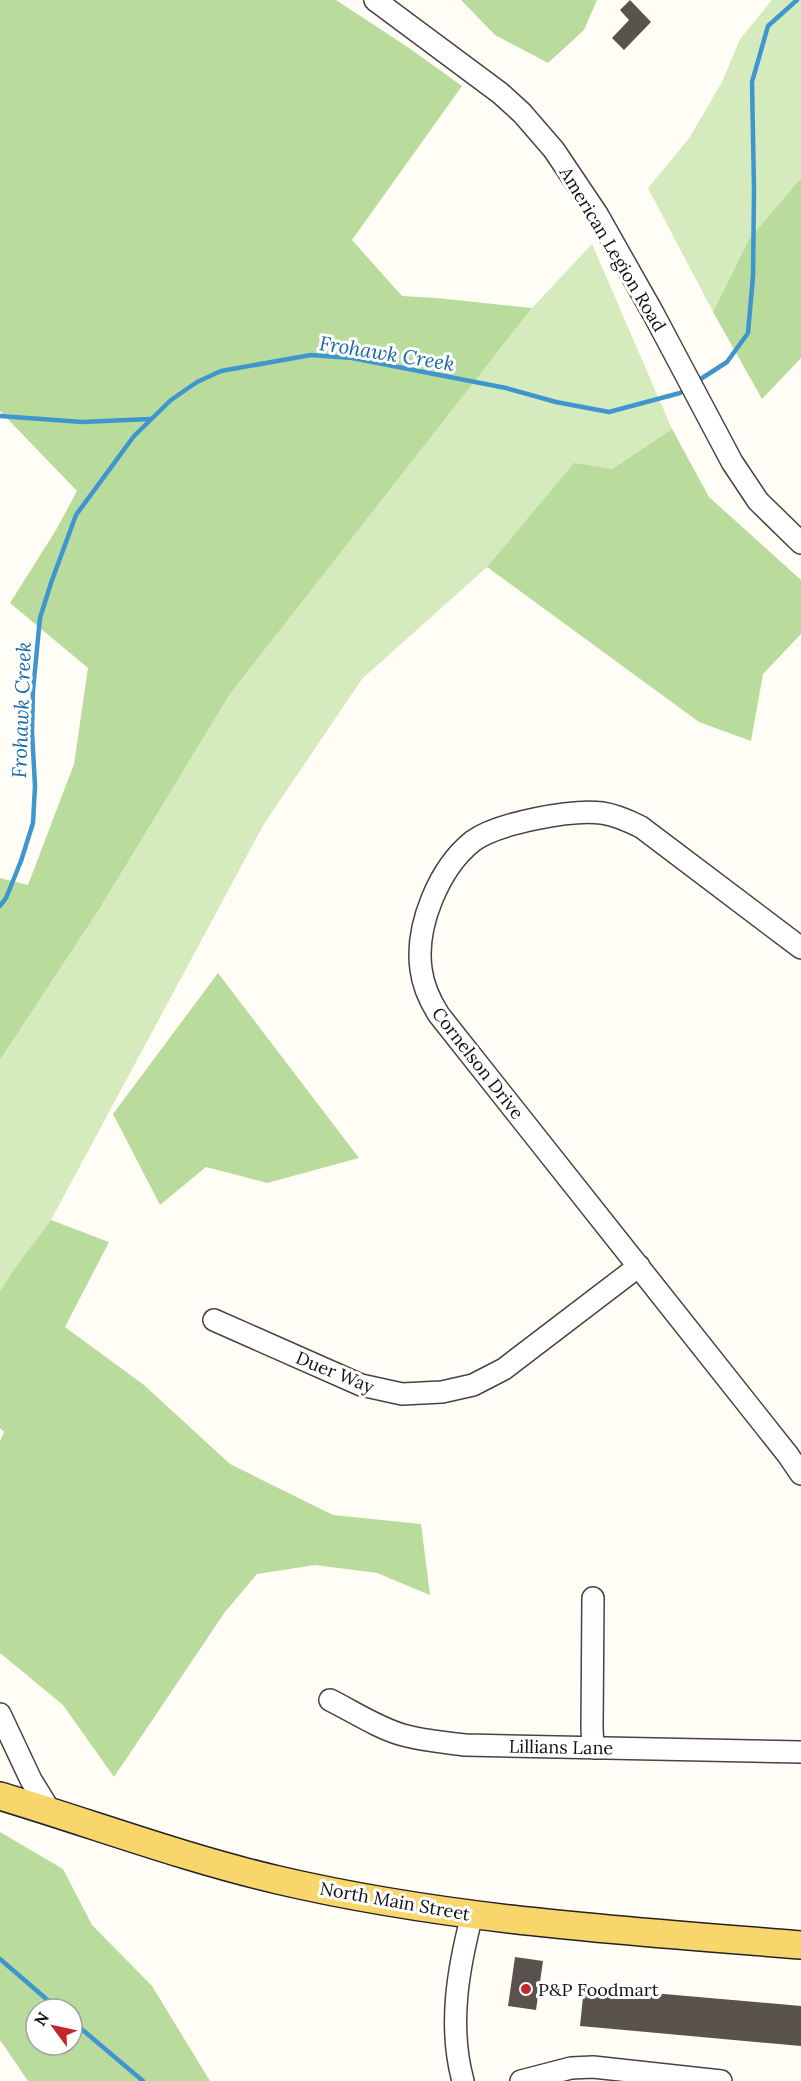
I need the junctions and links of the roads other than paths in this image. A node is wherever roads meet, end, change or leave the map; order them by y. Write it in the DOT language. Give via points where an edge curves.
graph roads {
  1 [pos="375,0"];
  2 [pos="797,531"];
  3 [pos="801,948"];
  4 [pos="639,1266"];
  5 [pos="214,1320"];
  6 [pos="801,1474"];
  7 [pos="594,1598"];
  8 [pos="330,1700"];
  9 [pos="0,1714"];
  10 [pos="593,1748"];
  11 [pos="801,1752"];
  12 [pos="0,1796"];
  13 [pos="50,1811"];
  14 [pos="472,1915"];
  15 [pos="801,1945"];
  16 [pos="666,2078"];
  17 [pos="463,2081"];
  18 [pos="521,2081"];
  19 [pos="721,2081"];
  1 -- 2 [label="street, American Legion Road" via="500,93 554,150 597,214 751,492"];
  3 -- 4 [label="street, Cornelson Drive" via="641,827 601,813 574,813 490,831 457,858 434,894 420,947 420,968 432,1004"];
  4 -- 5 [label="street, Duer Way" via="504,1369 473,1385 442,1392 402,1394 361,1386"];
  4 -- 6 [label="street, Cornelson Drive"];
  7 -- 10 [label="street"];
  8 -- 10 [label="street, Lillians Lane" via="381,1726 428,1741"];
  9 -- 13 [label="street"];
  10 -- 11 [label="street, Lillians Lane"];
  12 -- 13 [label="main road, North Main Street"];
  13 -- 14 [label="main road, North Main Street" via="278,1881"];
  14 -- 15 [label="main road, North Main Street"];
  14 -- 17 [label="street" via="455,2023"];
  16 -- 18 [label="street" via="593,2067 571,2068"];
  16 -- 19 [label="street"];
}
